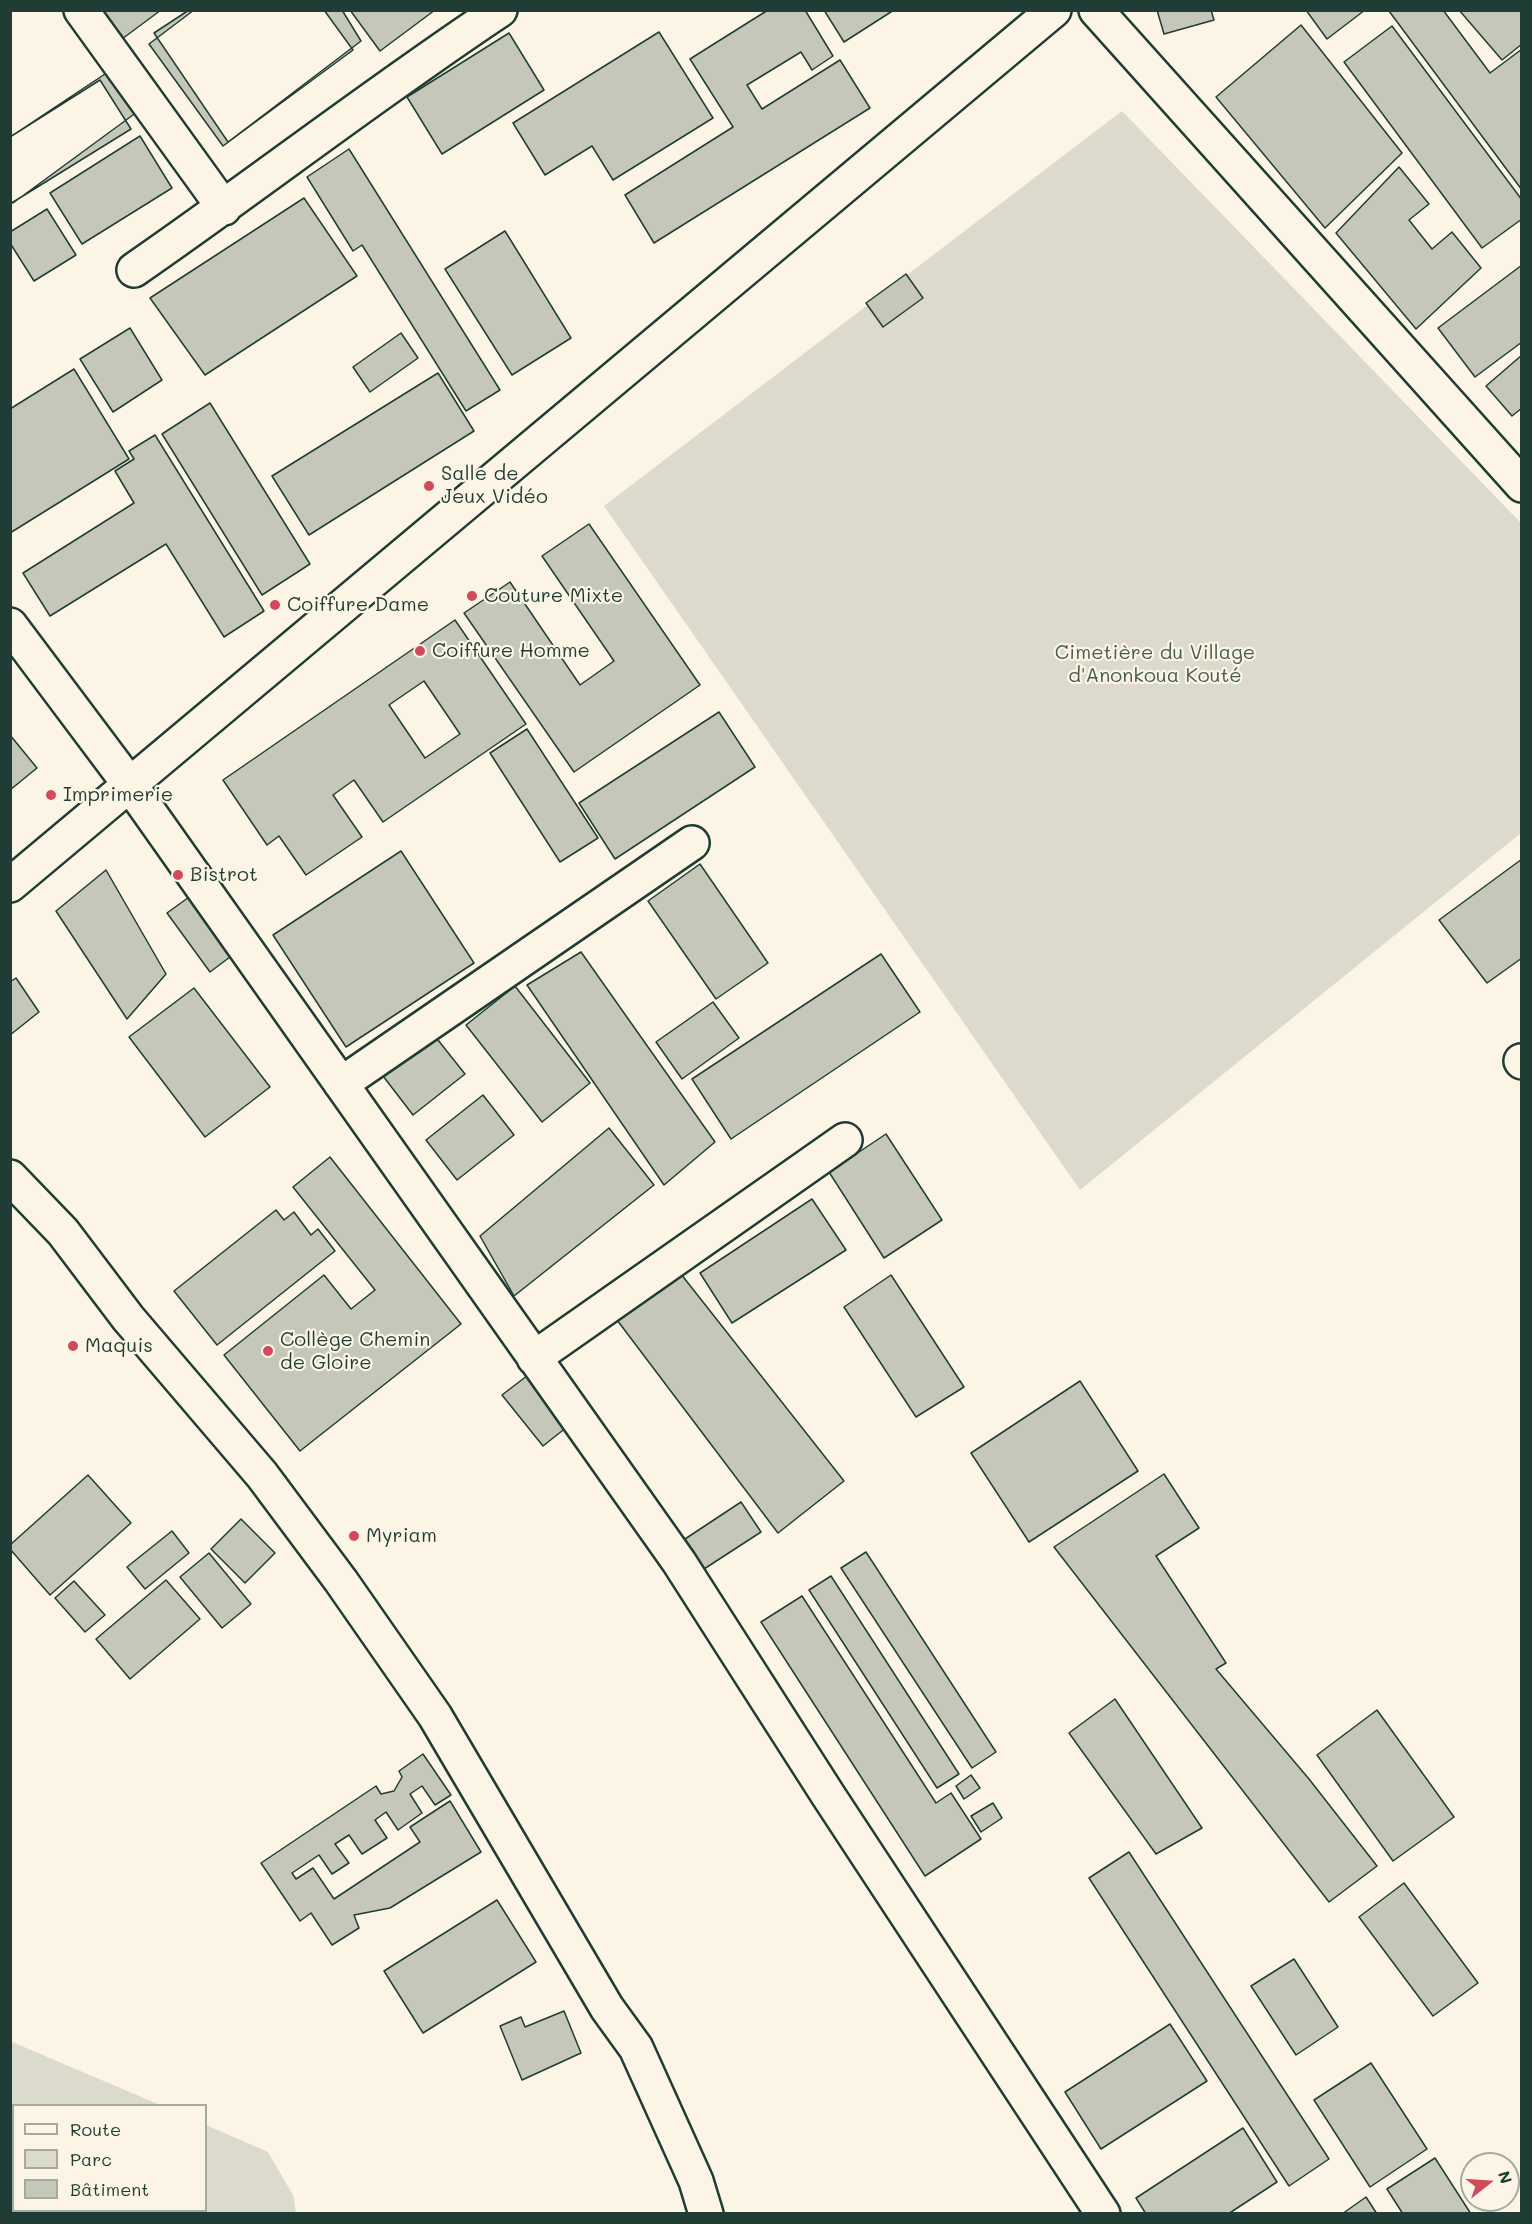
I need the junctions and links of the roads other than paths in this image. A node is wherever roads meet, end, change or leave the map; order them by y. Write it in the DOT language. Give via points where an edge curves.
graph roads {
  1 [pos="81,10"];
  2 [pos="500,10"];
  3 [pos="1054,10"];
  4 [pos="1096,10"];
  5 [pos="224,208"];
  6 [pos="134,270"];
  7 [pos="1520,481"];
  8 [pos="10,626"];
  9 [pos="130,785"];
  10 [pos="692,843"];
  11 [pos="10,885"];
  12 [pos="341,1084"];
  13 [pos="844,1140"];
  14 [pos="10,1177"];
  15 [pos="534,1358"];
  16 [pos="706,2214"];
  17 [pos="1104,2214"];
  1 -- 5 [label="street"];
  2 -- 5 [label="street" via="436,52"];
  3 -- 9 [label="street"];
  4 -- 7 [label="street"];
  5 -- 6 [label="street"];
  8 -- 9 [label="street"];
  9 -- 11 [label="street"];
  9 -- 12 [label="street"];
  10 -- 12 [label="street"];
  12 -- 15 [label="street"];
  13 -- 15 [label="street"];
  14 -- 16 [label="street" via="63,1232 128,1318 262,1475 435,1716 608,2008 636,2048 696,2181"];
  15 -- 17 [label="street" via="679,1562"];
}
